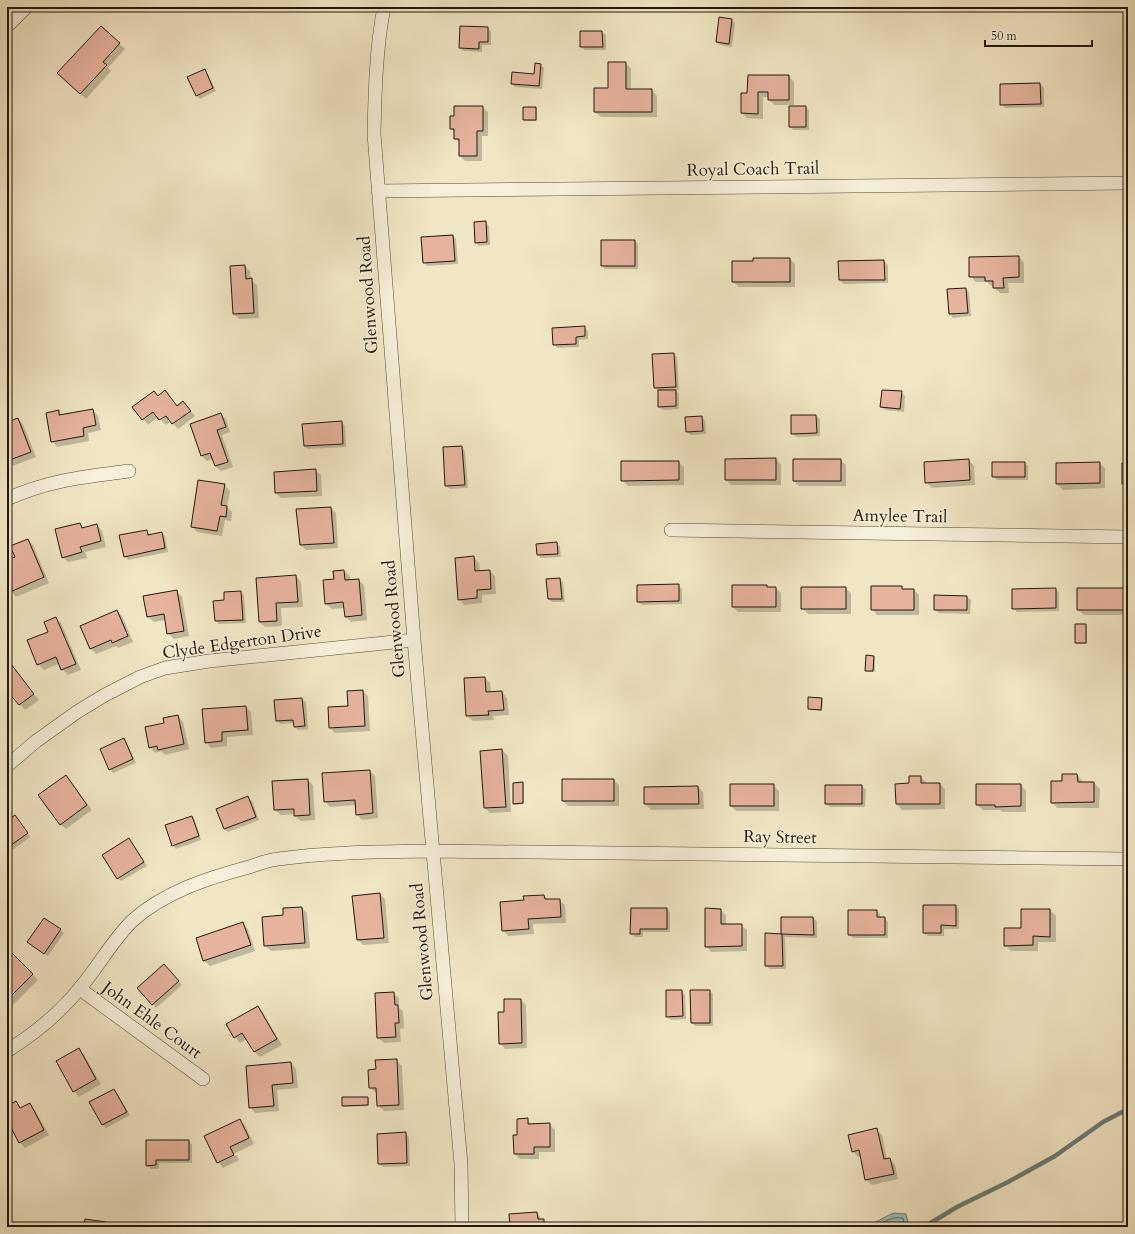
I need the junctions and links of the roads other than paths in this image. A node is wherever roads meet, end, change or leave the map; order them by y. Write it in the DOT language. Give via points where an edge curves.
graph roads {
  1 [pos="22,7"];
  2 [pos="384,7"];
  3 [pos="7,22"];
  4 [pos="1128,183"];
  5 [pos="378,191"];
  6 [pos="130,471"];
  7 [pos="7,500"];
  8 [pos="671,530"];
  9 [pos="1128,537"];
  10 [pos="414,640"];
  11 [pos="7,766"];
  12 [pos="432,851"];
  13 [pos="1128,860"];
  14 [pos="80,989"];
  15 [pos="7,1051"];
  16 [pos="203,1079"];
  17 [pos="462,1227"];
  1 -- 3 [label="main road"];
  2 -- 5 [label="street, Glenwood Road" via="375,87 374,134"];
  4 -- 5 [label="street, Royal Coach Trail"];
  5 -- 10 [label="street, Glenwood Road"];
  6 -- 7 [label="street" via="56,482"];
  8 -- 9 [label="street, Amylee Trail"];
  10 -- 11 [label="street, Clyde Edgerton Drive" via="209,661 165,668 140,677 77,712"];
  10 -- 12 [label="street, Glenwood Road"];
  12 -- 13 [label="street, Ray Street"];
  12 -- 14 [label="street, Ray Street" via="277,859 203,881 174,893 132,922"];
  12 -- 17 [label="street, Glenwood Road" via="460,1164"];
  14 -- 15 [label="street, Ray Street" via="45,1024"];
  14 -- 16 [label="street, John Ehle Court"];
}
